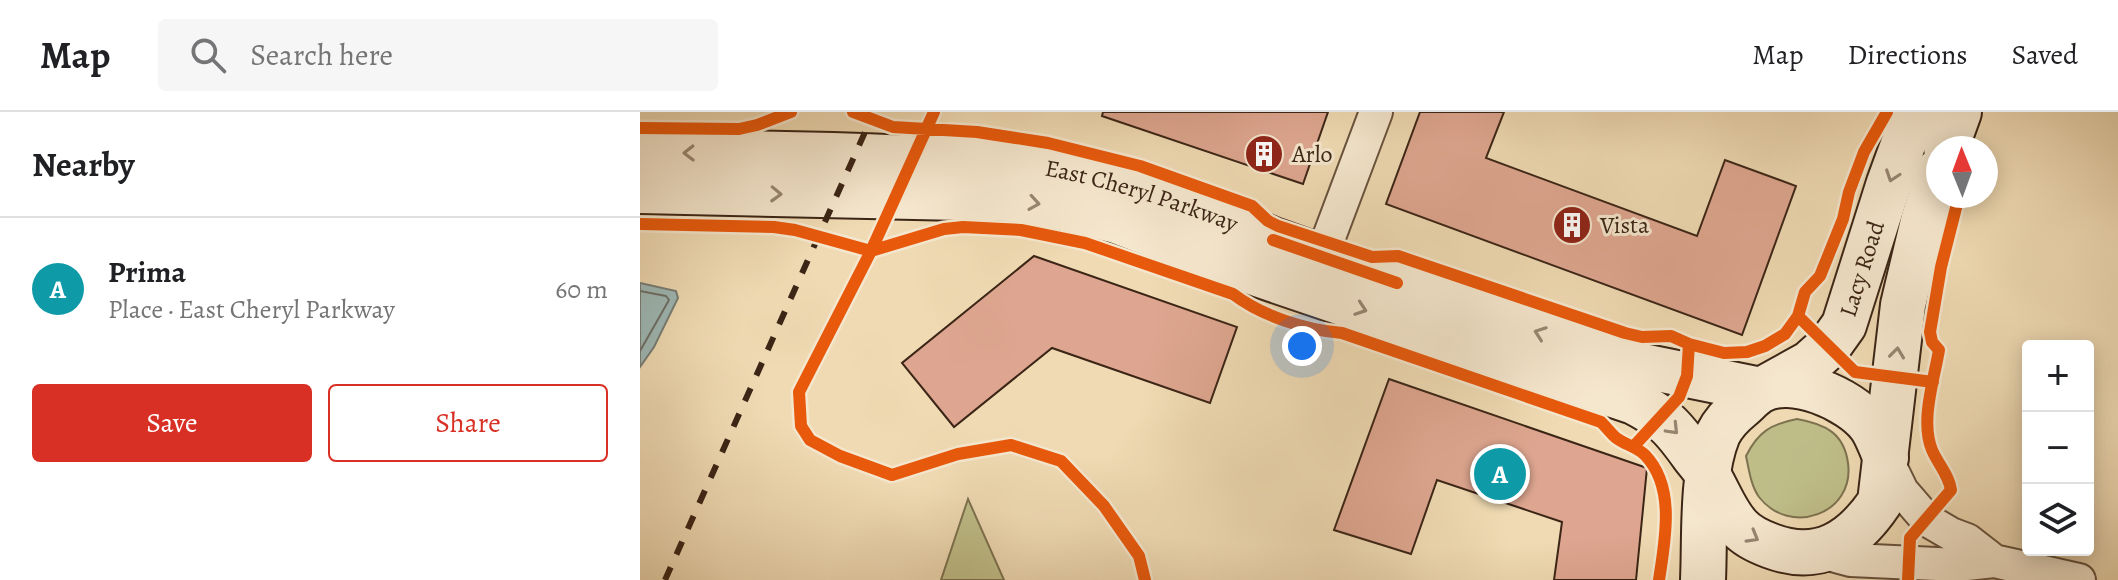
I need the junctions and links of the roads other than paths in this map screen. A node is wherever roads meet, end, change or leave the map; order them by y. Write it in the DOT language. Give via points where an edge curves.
graph roads {
  1 [pos="1376,112"];
  2 [pos="1915,112"];
  3 [pos="1959,112"];
  4 [pos="1950,136"];
  5 [pos="640,154"];
  6 [pos="640,191"];
  7 [pos="1927,208"];
  8 [pos="1316,274"];
  9 [pos="1761,390"];
  10 [pos="1886,458"];
  11 [pos="1709,475"];
  12 [pos="1821,552"];
  13 [pos="1994,561"];
  14 [pos="1703,580"];
  15 [pos="1785,580"];
  16 [pos="2079,580"];
  1 -- 8 [label="street"];
  2 -- 9 [label="street, Lacy Road, one-way" via="1844,325 1810,363"];
  3 -- 4 [label="street"];
  8 -- 5 [label="street, East Cheryl Parkway, one-way" via="1273,240 1238,224 1085,176 1024,164 739,152"];
  6 -- 8 [label="street, East Cheryl Parkway, one-way" via="1022,201"];
  10 -- 7 [label="street, Lacy Road, one-way" via="1903,305"];
  9 -- 8 [label="street, East Cheryl Parkway, one-way" via="1613,360"];
  8 -- 11 [label="street, East Cheryl Parkway, one-way" via="1634,402 1678,432"];
  9 -- 10 [label="street" via="1798,387 1829,394 1870,426"];
  9 -- 11 [label="street" via="1726,419"];
  10 -- 12 [label="street" via="1880,502 1868,520"];
  10 -- 13 [label="street" via="1902,491 1927,520"];
  11 -- 12 [label="street, one-way" via="1741,531 1780,549"];
  11 -- 14 [label="street"];
  12 -- 13 [label="street" via="1851,560 1958,565"];
  12 -- 15 [label="street"];
  13 -- 16 [label="street"];
}
